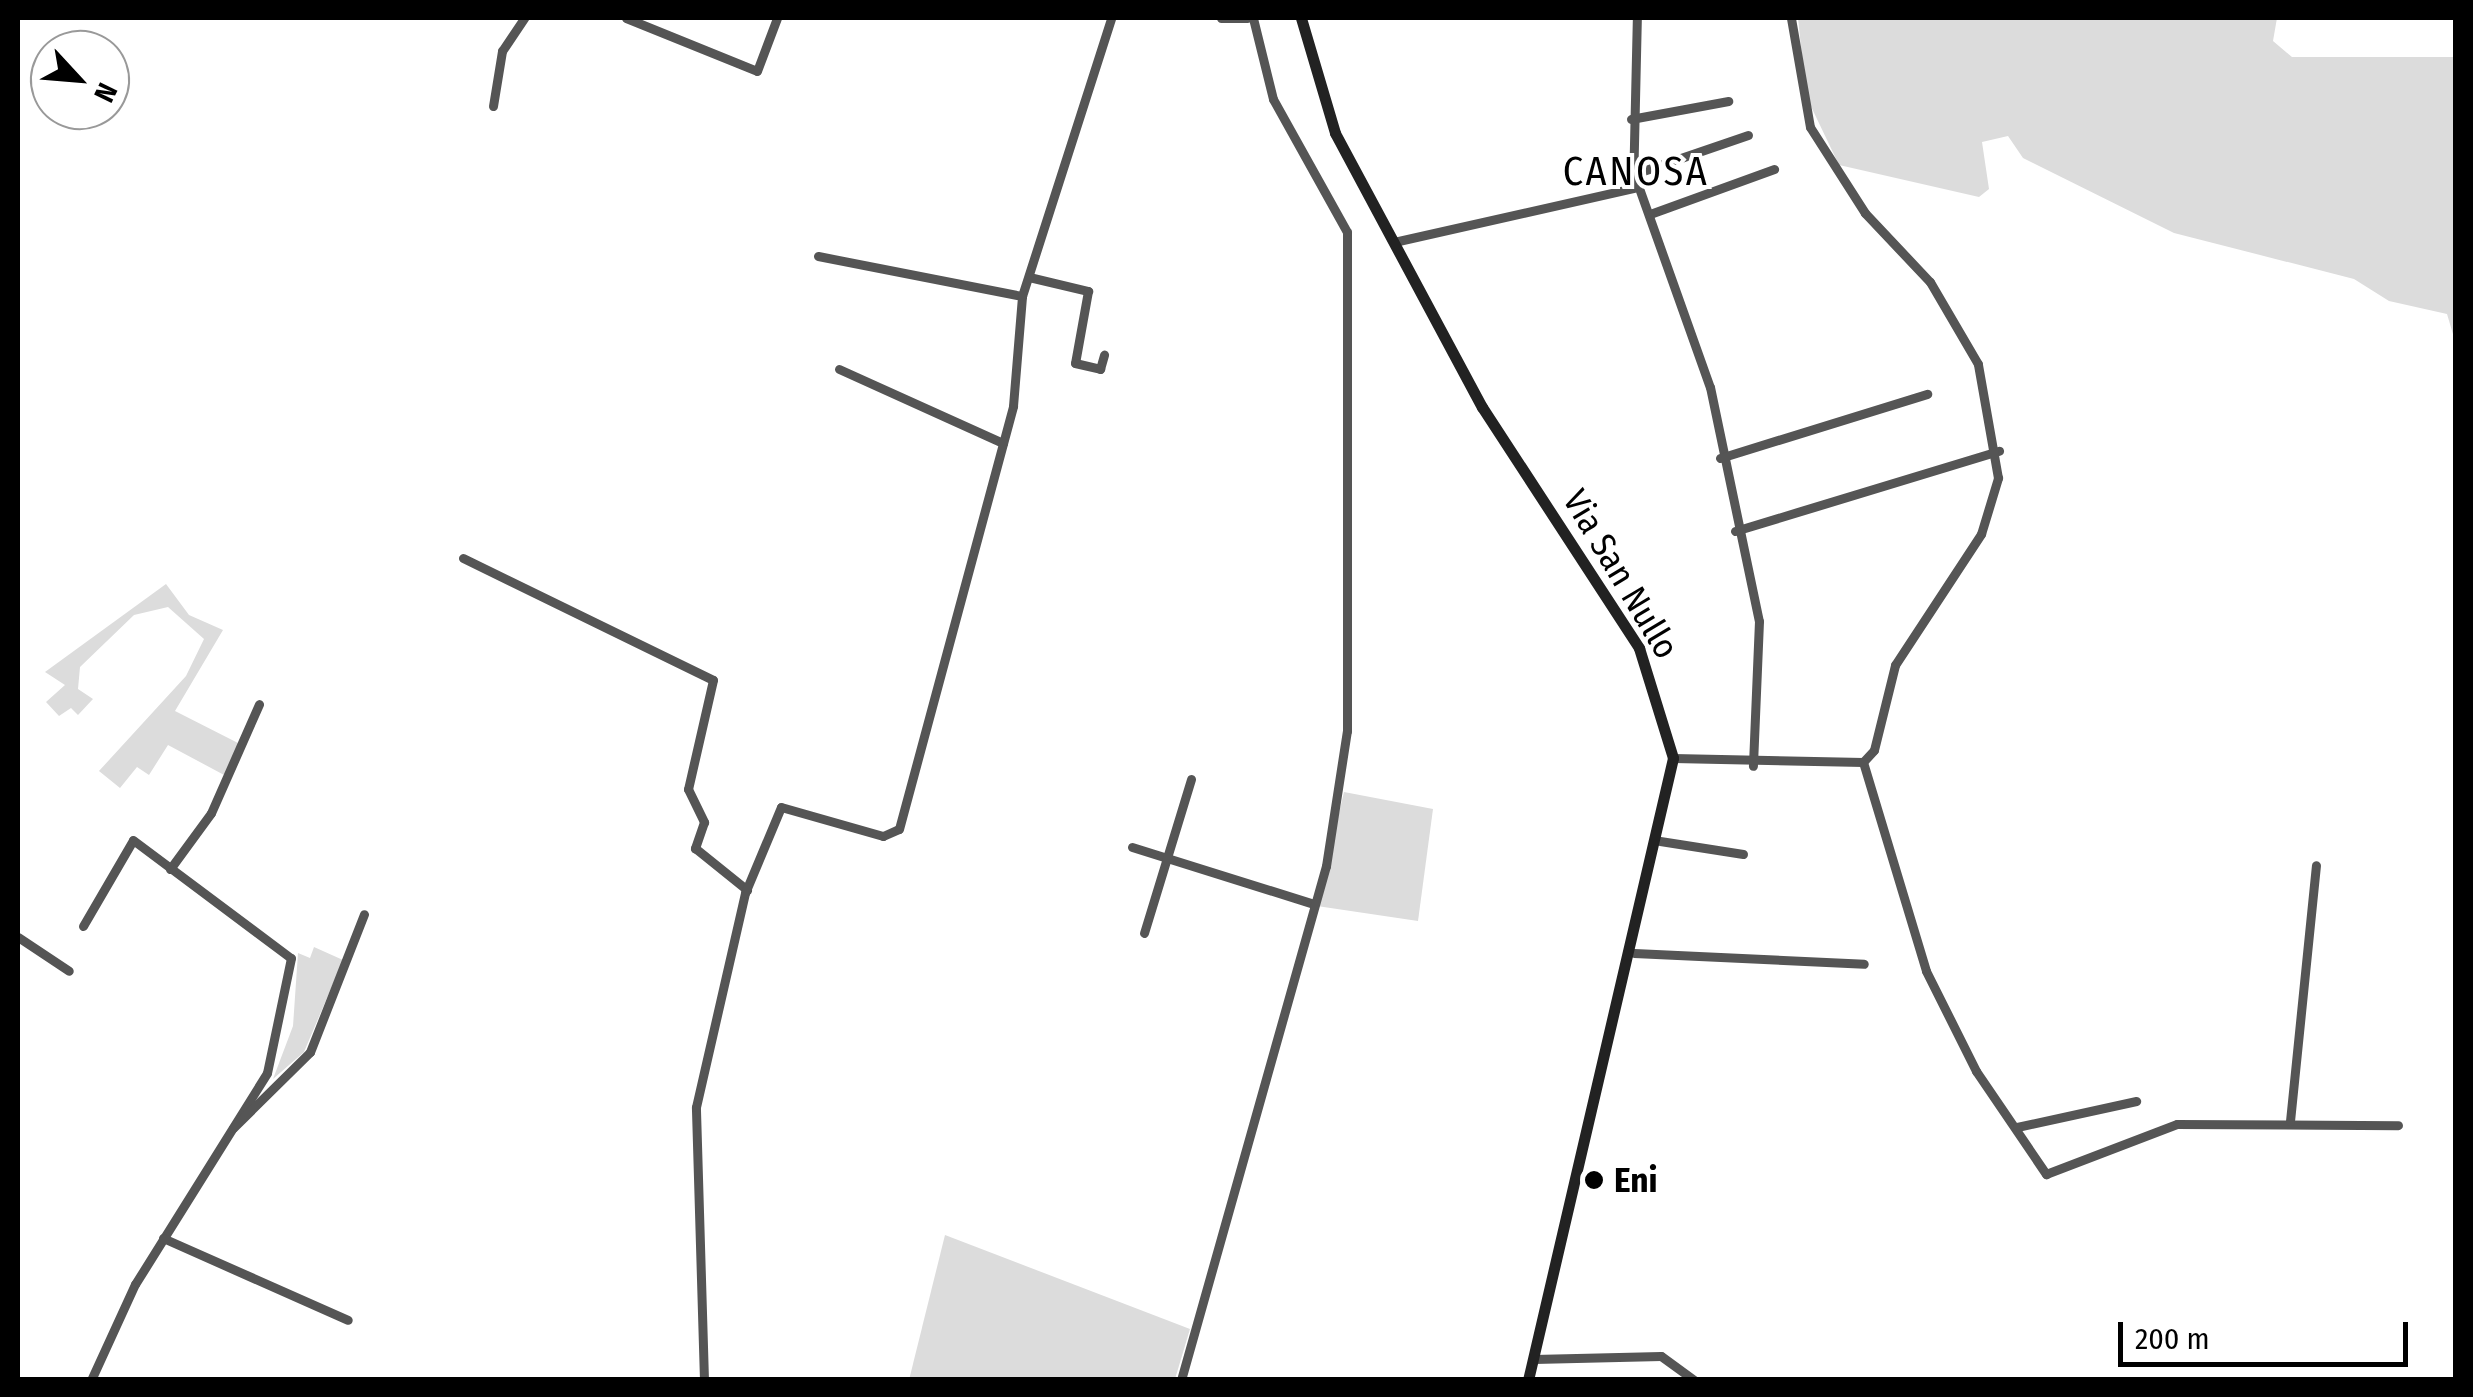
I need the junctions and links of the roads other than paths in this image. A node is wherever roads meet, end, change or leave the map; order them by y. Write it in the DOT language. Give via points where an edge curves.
graph roads {
  1 [pos="524,18"];
  2 [pos="626,18"];
  3 [pos="777,18"];
  4 [pos="1111,18"];
  5 [pos="1221,18"];
  6 [pos="1250,18"];
  7 [pos="1302,18"];
  8 [pos="1637,18"];
  9 [pos="1792,18"];
  10 [pos="1728,102"];
  11 [pos="492,106"];
  12 [pos="1630,119"];
  13 [pos="1748,136"];
  14 [pos="1774,169"];
  15 [pos="1634,174"];
  16 [pos="1650,214"];
  17 [pos="1394,242"];
  18 [pos="818,256"];
  19 [pos="1028,277"];
  20 [pos="1022,296"];
  21 [pos="1104,355"];
  22 [pos="839,369"];
  23 [pos="1926,394"];
  24 [pos="1003,442"];
  25 [pos="1999,451"];
  26 [pos="1720,458"];
  27 [pos="1735,531"];
  28 [pos="463,558"];
  29 [pos="259,704"];
  30 [pos="1673,758"];
  31 [pos="1863,762"];
  32 [pos="1753,766"];
  33 [pos="1191,778"];
  34 [pos="1660,841"];
  35 [pos="1132,847"];
  36 [pos="1743,854"];
  37 [pos="1167,858"];
  38 [pos="2316,865"];
  39 [pos="170,869"];
  40 [pos="746,890"];
  41 [pos="1314,904"];
  42 [pos="364,914"];
  43 [pos="84,926"];
  44 [pos="1144,933"];
  45 [pos="18,937"];
  46 [pos="1634,952"];
  47 [pos="1864,964"];
  48 [pos="69,971"];
  49 [pos="2136,1100"];
  50 [pos="2290,1121"];
  51 [pos="2398,1124"];
  52 [pos="2017,1128"];
  53 [pos="230,1130"];
  54 [pos="162,1238"];
  55 [pos="348,1320"];
  56 [pos="1534,1359"];
  57 [pos="91,1380"];
  58 [pos="704,1380"];
  59 [pos="1180,1380"];
  60 [pos="1528,1380"];
  61 [pos="1694,1380"];
  1 -- 11 [label="street" via="502,51"];
  2 -- 3 [label="street" via="757,71"];
  4 -- 19 [label="street"];
  5 -- 6 [label="street"];
  6 -- 41 [label="street" via="1272,98 1347,232 1348,731"];
  7 -- 17 [label="street, Via San Nullo" via="1319,94"];
  8 -- 12 [label="street"];
  9 -- 25 [label="street" via="1810,127 1865,212 1952,316 1978,364"];
  10 -- 12 [label="street"];
  12 -- 15 [label="street"];
  13 -- 15 [label="street"];
  14 -- 16 [label="street"];
  15 -- 16 [label="street"];
  15 -- 17 [label="street" via="1629,190"];
  16 -- 26 [label="street" via="1710,386"];
  17 -- 30 [label="street, Via San Nullo" via="1482,407 1640,648"];
  18 -- 20 [label="street"];
  19 -- 20 [label="street"];
  19 -- 21 [label="street" via="1088,291 1075,364 1100,370"];
  20 -- 24 [label="street"];
  22 -- 24 [label="street"];
  23 -- 26 [label="street"];
  24 -- 40 [label="street" via="899,828 883,836 781,807"];
  25 -- 27 [label="street"];
  25 -- 31 [label="street" via="1981,534 1902,651"];
  26 -- 27 [label="street"];
  27 -- 32 [label="street" via="1759,620"];
  28 -- 40 [label="street" via="713,680 688,788 704,822 695,848"];
  29 -- 39 [label="street" via="211,813"];
  30 -- 32 [label="street"];
  30 -- 34 [label="street, Via San Nullo"];
  31 -- 32 [label="street"];
  31 -- 52 [label="street" via="1926,971"];
  33 -- 37 [label="street"];
  34 -- 36 [label="street"];
  34 -- 46 [label="street, Via San Nullo"];
  35 -- 37 [label="street"];
  37 -- 41 [label="street"];
  37 -- 44 [label="street"];
  38 -- 50 [label="street"];
  39 -- 43 [label="street" via="133,840"];
  39 -- 53 [label="street" via="291,958 276,1049"];
  40 -- 58 [label="street" via="696,1108"];
  41 -- 59 [label="street"];
  42 -- 53 [label="street" via="310,1052"];
  45 -- 48 [label="street"];
  46 -- 47 [label="street"];
  46 -- 56 [label="street, Via San Nullo"];
  49 -- 52 [label="street"];
  50 -- 51 [label="street"];
  50 -- 52 [label="street" via="2177,1124 2046,1174"];
  53 -- 54 [label="street"];
  54 -- 55 [label="street"];
  54 -- 57 [label="street" via="103,1340"];
  56 -- 60 [label="street, Via San Nullo"];
  56 -- 61 [label="street" via="1661,1356"];
}
